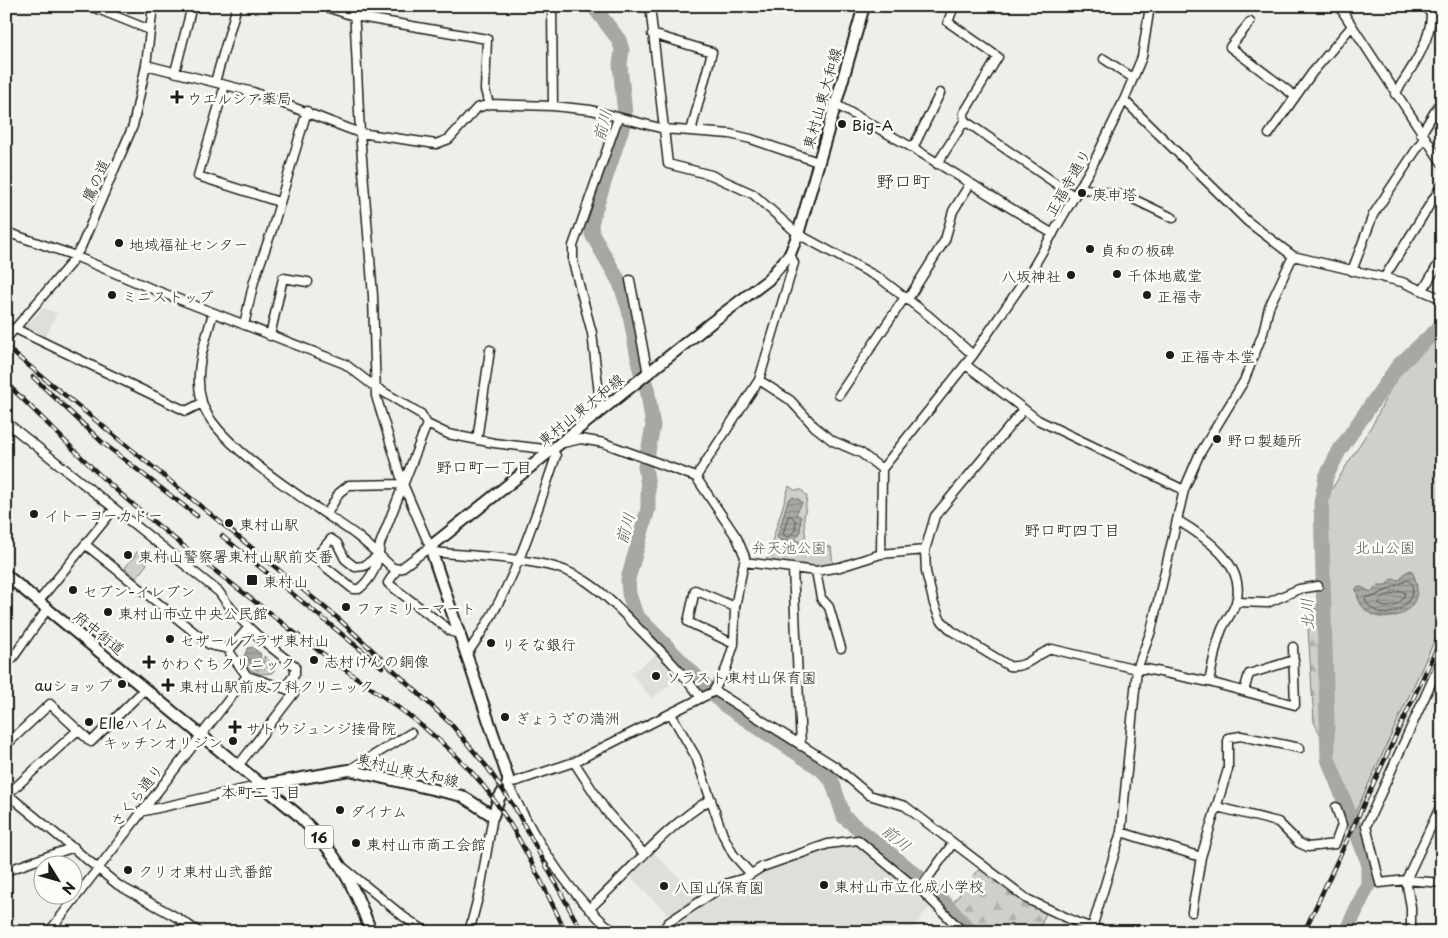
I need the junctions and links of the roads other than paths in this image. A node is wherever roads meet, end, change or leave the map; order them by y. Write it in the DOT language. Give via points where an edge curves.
graph roads {
  1 [pos="90,6"];
  2 [pos="153,6"];
  3 [pos="192,6"];
  4 [pos="237,6"];
  5 [pos="323,6"];
  6 [pos="354,6"];
  7 [pos="552,6"];
  8 [pos="650,6"];
  9 [pos="864,6"];
  10 [pos="954,6"];
  11 [pos="1150,6"];
  12 [pos="1339,6"];
  13 [pos="1426,6"];
  14 [pos="1442,10"];
  15 [pos="1431,14"];
  16 [pos="354,16"];
  17 [pos="1250,22"];
  18 [pos="1352,26"];
  19 [pos="150,30"];
  20 [pos="652,34"];
  21 [pos="1104,59"];
  22 [pos="146,65"];
  23 [pos="175,72"];
  24 [pos="1133,78"];
  25 [pos="215,82"];
  26 [pos="225,85"];
  27 [pos="940,93"];
  28 [pos="1395,94"];
  29 [pos="1295,96"];
  30 [pos="1124,100"];
  31 [pos="1442,100"];
  32 [pos="489,104"];
  33 [pos="835,104"];
  34 [pos="553,106"];
  35 [pos="307,111"];
  36 [pos="619,119"];
  37 [pos="965,124"];
  38 [pos="664,129"];
  39 [pos="691,131"];
  40 [pos="360,133"];
  41 [pos="1269,134"];
  42 [pos="1423,136"];
  43 [pos="913,148"];
  44 [pos="818,162"];
  45 [pos="1442,163"];
  46 [pos="937,164"];
  47 [pos="970,184"];
  48 [pos="1442,185"];
  49 [pos="1080,188"];
  50 [pos="1074,196"];
  51 [pos="279,202"];
  52 [pos="1173,218"];
  53 [pos="6,232"];
  54 [pos="798,234"];
  55 [pos="1053,234"];
  56 [pos="790,254"];
  57 [pos="1293,256"];
  58 [pos="76,257"];
  59 [pos="1442,258"];
  60 [pos="1352,271"];
  61 [pos="1384,278"];
  62 [pos="630,280"];
  63 [pos="308,282"];
  64 [pos="1423,290"];
  65 [pos="907,298"];
  66 [pos="1442,299"];
  67 [pos="214,313"];
  68 [pos="6,324"];
  69 [pos="244,326"];
  70 [pos="11,334"];
  71 [pos="270,336"];
  72 [pos="490,350"];
  73 [pos="973,355"];
  74 [pos="966,365"];
  75 [pos="644,377"];
  76 [pos="759,380"];
  77 [pos="375,387"];
  78 [pos="839,395"];
  79 [pos="202,403"];
  80 [pos="1024,409"];
  81 [pos="601,411"];
  82 [pos="6,422"];
  83 [pos="427,424"];
  84 [pos="477,440"];
  85 [pos="557,446"];
  86 [pos="882,469"];
  87 [pos="696,477"];
  88 [pos="403,484"];
  89 [pos="1184,490"];
  90 [pos="114,509"];
  91 [pos="326,514"];
  92 [pos="1177,520"];
  93 [pos="86,545"];
  94 [pos="432,549"];
  95 [pos="925,550"];
  96 [pos="880,554"];
  97 [pos="379,555"];
  98 [pos="521,560"];
  99 [pos="744,562"];
  100 [pos="359,568"];
  101 [pos="397,569"];
  102 [pos="793,569"];
  103 [pos="816,571"];
  104 [pos="6,575"];
  105 [pos="369,580"];
  106 [pos="1318,586"];
  107 [pos="40,601"];
  108 [pos="1236,602"];
  109 [pos="735,607"];
  110 [pos="48,608"];
  111 [pos="248,628"];
  112 [pos="461,634"];
  113 [pos="734,644"];
  114 [pos="1293,647"];
  115 [pos="840,648"];
  116 [pos="230,649"];
  117 [pos="467,654"];
  118 [pos="6,655"];
  119 [pos="1442,659"];
  120 [pos="1294,660"];
  121 [pos="1137,669"];
  122 [pos="247,676"];
  123 [pos="1209,682"];
  124 [pos="285,686"];
  125 [pos="145,689"];
  126 [pos="1244,691"];
  127 [pos="714,692"];
  128 [pos="702,698"];
  129 [pos="671,714"];
  130 [pos="78,730"];
  131 [pos="411,733"];
  132 [pos="200,735"];
  133 [pos="6,745"];
  134 [pos="800,746"];
  135 [pos="1300,748"];
  136 [pos="574,762"];
  137 [pos="238,766"];
  138 [pos="349,770"];
  139 [pos="508,784"];
  140 [pos="262,785"];
  141 [pos="7,794"];
  142 [pos="710,799"];
  143 [pos="1442,804"];
  144 [pos="1217,807"];
  145 [pos="1336,807"];
  146 [pos="140,812"];
  147 [pos="493,816"];
  148 [pos="1121,832"];
  149 [pos="953,843"];
  150 [pos="74,847"];
  151 [pos="644,854"];
  152 [pos="1201,857"];
  153 [pos="343,867"];
  154 [pos="97,868"];
  155 [pos="6,871"];
  156 [pos="750,873"];
  157 [pos="1406,880"];
  158 [pos="1442,883"];
  159 [pos="920,889"];
  160 [pos="589,909"];
  161 [pos="1192,912"];
  162 [pos="1092,928"];
  163 [pos="49,932"];
  164 [pos="199,932"];
  165 [pos="371,932"];
  166 [pos="427,932"];
  167 [pos="469,932"];
  168 [pos="614,932"];
  169 [pos="661,932"];
  170 [pos="963,932"];
  171 [pos="1107,932"];
  172 [pos="1411,932"];
  1 -- 19 [label="street"];
  2 -- 19 [label="street, 鷹の道"];
  3 -- 23 [label="street"];
  4 -- 25 [label="street"];
  5 -- 16 [label="street"];
  6 -- 16 [label="street"];
  7 -- 34 [label="street"];
  8 -- 20 [label="street"];
  9 -- 33 [label="main road, 東村山東大和線"];
  10 -- 37 [label="street" via="948,22 998,57 964,112"];
  11 -- 24 [label="street, 正福寺通り" via="1142,57"];
  12 -- 18 [label="street"];
  13 -- 15 [label="street"];
  14 -- 15 [label="street"];
  15 -- 28 [label="street" via="1421,51"];
  16 -- 32 [label="street" via="487,39 485,90"];
  16 -- 40 [label="street"];
  17 -- 29 [label="street" via="1230,47"];
  18 -- 28 [label="street"];
  18 -- 29 [label="street"];
  19 -- 22 [label="street, 鷹の道"];
  20 -- 38 [label="street"];
  20 -- 39 [label="street" via="712,52"];
  21 -- 24 [label="street"];
  22 -- 23 [label="street"];
  22 -- 58 [label="street, 鷹の道" via="133,126"];
  23 -- 25 [label="street"];
  24 -- 30 [label="street, 正福寺通り"];
  25 -- 26 [label="street"];
  26 -- 35 [label="street"];
  26 -- 51 [label="street" via="198,176"];
  27 -- 43 [label="street"];
  28 -- 42 [label="street"];
  29 -- 41 [label="street"];
  30 -- 49 [label="street, 正福寺通り"];
  30 -- 57 [label="street" via="1247,221"];
  31 -- 42 [label="street"];
  32 -- 34 [label="street"];
  32 -- 40 [label="street" via="469,114 442,144"];
  33 -- 43 [label="street"];
  33 -- 44 [label="main road, 東村山東大和線"];
  34 -- 36 [label="street" via="591,110"];
  35 -- 40 [label="street"];
  35 -- 51 [label="street"];
  36 -- 38 [label="street"];
  36 -- 81 [label="street" via="573,246 573,262 592,333"];
  37 -- 46 [label="street"];
  37 -- 50 [label="street"];
  38 -- 39 [label="street"];
  38 -- 54 [label="street" via="668,164 710,175 753,194"];
  39 -- 44 [label="street" via="751,139"];
  40 -- 77 [label="street" via="373,287"];
  42 -- 45 [label="street"];
  42 -- 60 [label="street" via="1373,215"];
  43 -- 46 [label="street"];
  44 -- 54 [label="main road, 東村山東大和線"];
  46 -- 47 [label="street"];
  47 -- 55 [label="street"];
  47 -- 65 [label="street" via="954,211 945,240"];
  48 -- 61 [label="street"];
  49 -- 50 [label="street, 正福寺通り"];
  49 -- 52 [label="street" via="1127,196"];
  50 -- 55 [label="street, 正福寺通り"];
  51 -- 69 [label="street" via="254,281"];
  53 -- 58 [label="street"];
  54 -- 56 [label="main road, 東村山東大和線"];
  54 -- 65 [label="street" via="881,279"];
  55 -- 73 [label="street, 正福寺通り" via="1031,272"];
  56 -- 75 [label="main road, 東村山東大和線" via="768,280"];
  56 -- 76 [label="street" via="794,263"];
  57 -- 60 [label="street"];
  57 -- 89 [label="street" via="1269,306 1263,333 1244,381 1199,455"];
  58 -- 67 [label="street"];
  58 -- 70 [label="street, 鷹の道"];
  59 -- 64 [label="street"];
  60 -- 61 [label="street"];
  61 -- 64 [label="street"];
  62 -- 75 [label="street"];
  63 -- 71 [label="street" via="283,278"];
  64 -- 66 [label="street"];
  65 -- 73 [label="street"];
  65 -- 78 [label="street"];
  67 -- 69 [label="street"];
  67 -- 79 [label="street" via="198,368"];
  68 -- 70 [label="street"];
  69 -- 71 [label="street"];
  70 -- 79 [label="street" via="186,410"];
  71 -- 77 [label="street" via="345,364"];
  72 -- 84 [label="street"];
  73 -- 74 [label="street, 正福寺通り"];
  74 -- 80 [label="street"];
  74 -- 86 [label="street, 正福寺通り"];
  75 -- 81 [label="main road, 東村山東大和線"];
  76 -- 86 [label="street" via="790,400 833,441 861,453"];
  76 -- 87 [label="street"];
  77 -- 83 [label="street" via="422,414"];
  77 -- 88 [label="street"];
  79 -- 91 [label="street" via="212,422 232,444"];
  80 -- 89 [label="street" via="1038,420"];
  80 -- 95 [label="street" via="935,516"];
  81 -- 85 [label="main road, 東村山東大和線"];
  82 -- 90 [label="street"];
  83 -- 84 [label="street" via="448,434"];
  83 -- 88 [label="street"];
  84 -- 85 [label="street"];
  85 -- 87 [label="street" via="573,440 588,440"];
  85 -- 94 [label="main road, 東村山東大和線"];
  85 -- 98 [label="street"];
  86 -- 96 [label="street"];
  87 -- 99 [label="street" via="736,538 745,557"];
  88 -- 91 [label="street" via="350,485 339,493"];
  88 -- 94 [label="street"];
  88 -- 97 [label="street" via="380,544"];
  89 -- 92 [label="street"];
  90 -- 93 [label="street"];
  90 -- 111 [label="street" via="219,592 234,615"];
  91 -- 97 [label="street"];
  92 -- 108 [label="street" via="1198,533 1231,566 1238,582"];
  92 -- 121 [label="street" via="1151,631"];
  93 -- 107 [label="street"];
  93 -- 116 [label="street" via="210,645"];
  94 -- 98 [label="street"];
  94 -- 101 [label="street"];
  94 -- 112 [label="main road"];
  95 -- 96 [label="street"];
  95 -- 121 [label="street" via="926,572 940,619 1009,666 1017,667 1052,649"];
  96 -- 103 [label="street"];
  97 -- 100 [label="street"];
  97 -- 101 [label="street"];
  97 -- 105 [label="street"];
  98 -- 117 [label="street" via="490,623"];
  98 -- 128 [label="street" via="578,576 607,595 682,672"];
  99 -- 102 [label="street"];
  99 -- 109 [label="street"];
  100 -- 105 [label="street" via="367,573"];
  100 -- 105 [label="street" via="345,559 334,539 328,540 319,550 323,565 353,589 359,589"];
  101 -- 112 [label="street" via="388,583 390,586 452,632"];
  102 -- 103 [label="street"];
  102 -- 134 [label="street"];
  103 -- 115 [label="street" via="821,598 829,608"];
  104 -- 107 [label="main road, 府中街道 / 16"];
  106 -- 108 [label="street" via="1299,589 1267,603"];
  107 -- 110 [label="main road, 府中街道 / 16"];
  108 -- 123 [label="street" via="1222,631"];
  109 -- 113 [label="street"];
  109 -- 113 [label="street" via="696,590 688,622"];
  110 -- 118 [label="street" via="12,659"];
  110 -- 125 [label="main road, 府中街道 / 16"];
  111 -- 116 [label="street"];
  111 -- 124 [label="street" via="296,668 296,674"];
  112 -- 117 [label="main road"];
  113 -- 127 [label="street"];
  114 -- 120 [label="street"];
  116 -- 122 [label="street"];
  117 -- 139 [label="main road"];
  119 -- 157 [label="street" via="1366,826 1380,883"];
  120 -- 126 [label="street" via="1249,674"];
  120 -- 126 [label="street" via="1295,705"];
  121 -- 123 [label="street"];
  121 -- 148 [label="street"];
  122 -- 124 [label="street"];
  122 -- 132 [label="street, さくら通り"];
  123 -- 126 [label="street"];
  124 -- 137 [label="street" via="295,692"];
  125 -- 130 [label="street" via="91,742"];
  125 -- 132 [label="main road, 府中街道 / 16"];
  127 -- 128 [label="street"];
  127 -- 134 [label="street"];
  128 -- 129 [label="street"];
  129 -- 136 [label="street"];
  129 -- 142 [label="street" via="696,757"];
  130 -- 133 [label="street" via="50,704"];
  130 -- 141 [label="street"];
  131 -- 138 [label="street"];
  132 -- 137 [label="main road, 府中街道 / 16"];
  132 -- 146 [label="street, さくら通り"];
  134 -- 149 [label="street" via="836,768 869,795 905,806"];
  135 -- 144 [label="street" via="1241,736 1228,738 1228,769"];
  136 -- 139 [label="street"];
  136 -- 151 [label="street" via="606,811"];
  137 -- 140 [label="main road, 府中街道 / 16"];
  138 -- 140 [label="main road, 東村山東大和線"];
  138 -- 147 [label="main road, 東村山東大和線" via="462,796"];
  139 -- 147 [label="main road"];
  139 -- 160 [label="street" via="561,876"];
  140 -- 146 [label="street"];
  140 -- 153 [label="main road, 府中街道 / 16" via="314,831"];
  141 -- 150 [label="street"];
  142 -- 151 [label="street" via="686,814"];
  142 -- 156 [label="street" via="733,854"];
  143 -- 157 [label="street"];
  144 -- 145 [label="street" via="1278,822 1299,843 1315,848 1335,844 1342,825"];
  144 -- 152 [label="street"];
  146 -- 154 [label="street, さくら通り"];
  147 -- 167 [label="street"];
  148 -- 152 [label="street"];
  148 -- 162 [label="street"];
  149 -- 159 [label="street"];
  149 -- 162 [label="street" via="1028,900"];
  150 -- 154 [label="street"];
  150 -- 155 [label="street"];
  151 -- 160 [label="street"];
  152 -- 161 [label="street"];
  153 -- 165 [label="main road, 府中街道 / 16"];
  153 -- 166 [label="street"];
  154 -- 163 [label="street, さくら通り"];
  154 -- 164 [label="street" via="118,885"];
  156 -- 159 [label="street" via="828,844 858,840"];
  156 -- 169 [label="street" via="728,883 669,922"];
  157 -- 158 [label="street"];
  157 -- 172 [label="street"];
  159 -- 170 [label="street"];
  160 -- 168 [label="street"];
  162 -- 171 [label="street"];
}
